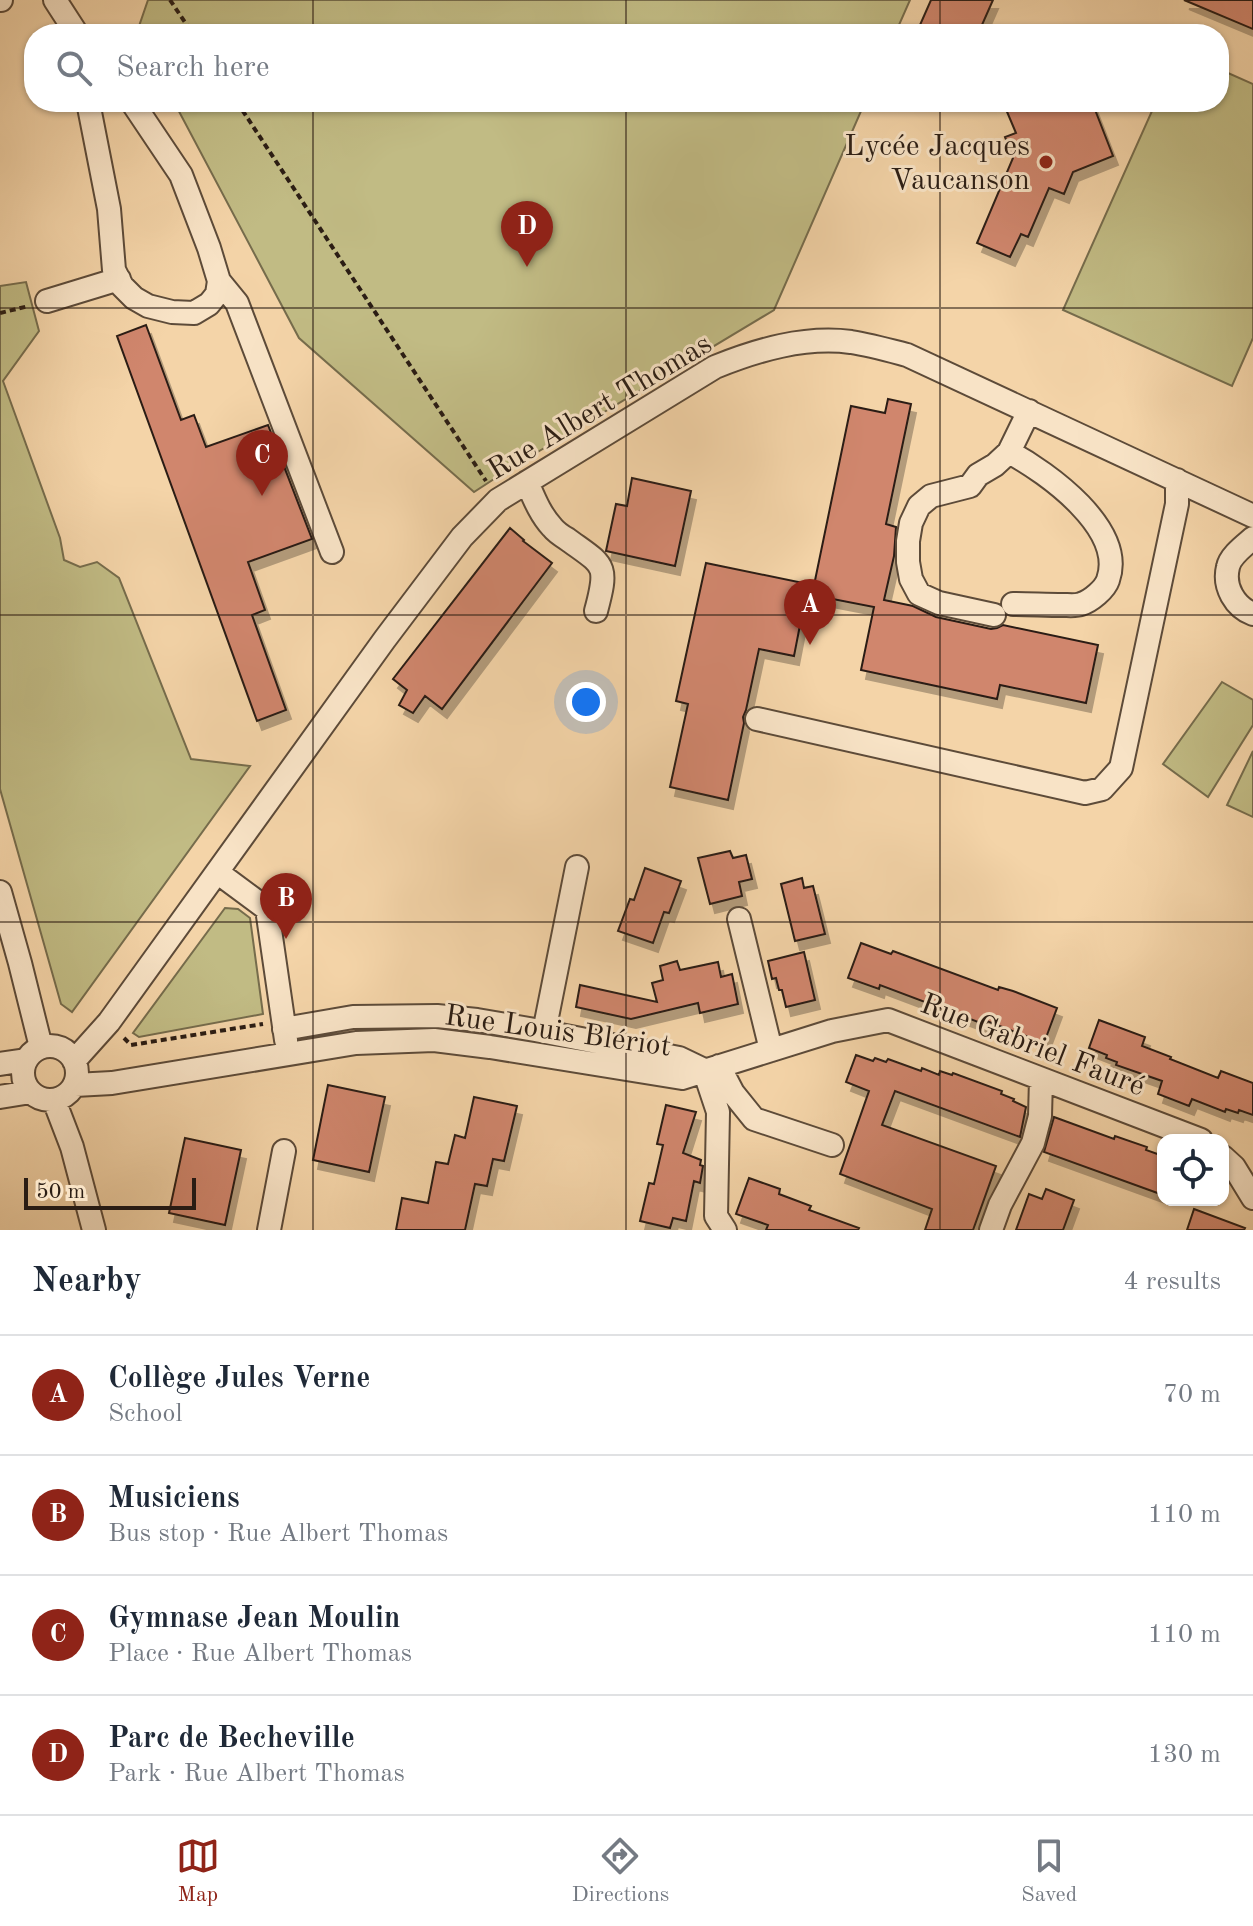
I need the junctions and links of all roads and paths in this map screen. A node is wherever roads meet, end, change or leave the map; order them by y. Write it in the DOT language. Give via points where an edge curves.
graph roads {
  1 [pos="55,0"];
  2 [pos="170,0"];
  3 [pos="71,24"];
  4 [pos="186,24"];
  5 [pos="90,112"];
  6 [pos="139,112"];
  7 [pos="244,112"];
  8 [pos="119,279"];
  9 [pos="219,281"];
  10 [pos="47,301"];
  11 [pos="1029,411"];
  12 [pos="1009,452"];
  13 [pos="1177,480"];
  14 [pos="527,482"];
  15 [pos="498,500"];
  16 [pos="1253,516"];
  17 [pos="1253,538"];
  18 [pos="332,552"];
  19 [pos="596,611"];
  20 [pos="1253,614"];
  21 [pos="757,719"];
  22 [pos="577,867"];
  23 [pos="217,872"];
  24 [pos="0,892"];
  25 [pos="739,919"];
  26 [pos="109,1022"];
  27 [pos="284,1029"];
  28 [pos="544,1032"];
  29 [pos="771,1050"];
  30 [pos="34,1054"];
  31 [pos="288,1054"];
  32 [pos="74,1061"];
  33 [pos="0,1064"];
  34 [pos="711,1068"];
  35 [pos="1041,1079"];
  36 [pos="75,1085"];
  37 [pos="31,1092"];
  38 [pos="0,1097"];
  39 [pos="54,1100"];
  40 [pos="1185,1134"];
  41 [pos="832,1145"];
  42 [pos="284,1151"];
  43 [pos="1229,1162"];
  44 [pos="1253,1198"];
  45 [pos="94,1230"];
  46 [pos="269,1230"];
  47 [pos="725,1230"];
  48 [pos="991,1230"];
  1 -- 3 [label="street"];
  2 -- 4 [label="path"];
  5 -- 8 [label="street"];
  6 -- 9 [label="street" via="181,175"];
  7 -- 15 [label="path"];
  8 -- 9 [label="street" via="148,306 194,313 217,294"];
  8 -- 10 [label="street"];
  9 -- 18 [label="street" via="237,303"];
  11 -- 12 [label="street"];
  11 -- 13 [label="street, Rue Albert Thomas"];
  11 -- 14 [label="street, Rue Albert Thomas" via="880,347 848,341 782,345 715,367"];
  12 -- 12 [label="street" via="970,486 931,496 919,506 908,541 911,579 919,594 939,603 1004,610 1081,605 1106,585 1112,558 1105,538 1054,481"];
  13 -- 16 [label="street, Rue Albert Thomas"];
  13 -- 21 [label="street" via="1177,504 1121,768 1102,789 1085,793"];
  14 -- 15 [label="street, Rue Albert Thomas"];
  14 -- 19 [label="street" via="553,529 598,562 603,572"];
  15 -- 23 [label="street, Rue Albert Thomas" via="462,537 404,613"];
  17 -- 20 [label="street" via="1228,565 1228,587 1236,603"];
  22 -- 28 [label="street"];
  23 -- 26 [label="street, Rue Albert Thomas"];
  23 -- 27 [label="street" via="267,909"];
  24 -- 30 [label="street" via="18,954"];
  25 -- 29 [label="street"];
  26 -- 27 [label="path" via="131,1045 264,1023"];
  26 -- 32 [label="street, Rue Albert Thomas"];
  27 -- 28 [label="street, Rue Louis Blériot" via="353,1017 437,1016"];
  27 -- 31 [label="street"];
  28 -- 34 [label="street, Rue Louis Blériot"];
  29 -- 34 [label="street, Rue Gabriel Fauré"];
  29 -- 35 [label="street, Rue Gabriel Fauré" via="888,1020"];
  30 -- 32 [label="street" via="53,1046"];
  30 -- 33 [label="street"];
  30 -- 37 [label="street" via="23,1072"];
  31 -- 34 [label="street, Rue Louis Blériot" via="356,1043 434,1040 682,1078"];
  31 -- 36 [label="street, Rue Louis Blériot"];
  32 -- 36 [label="street"];
  34 -- 41 [label="street" via="754,1119"];
  34 -- 47 [label="street" via="718,1112 716,1216"];
  35 -- 40 [label="street, Rue Gabriel Fauré"];
  35 -- 48 [label="street" via="1033,1143"];
  36 -- 39 [label="street"];
  37 -- 38 [label="street"];
  37 -- 39 [label="street"];
  39 -- 45 [label="street"];
  42 -- 46 [label="street"];
  43 -- 44 [label="street"];
}
